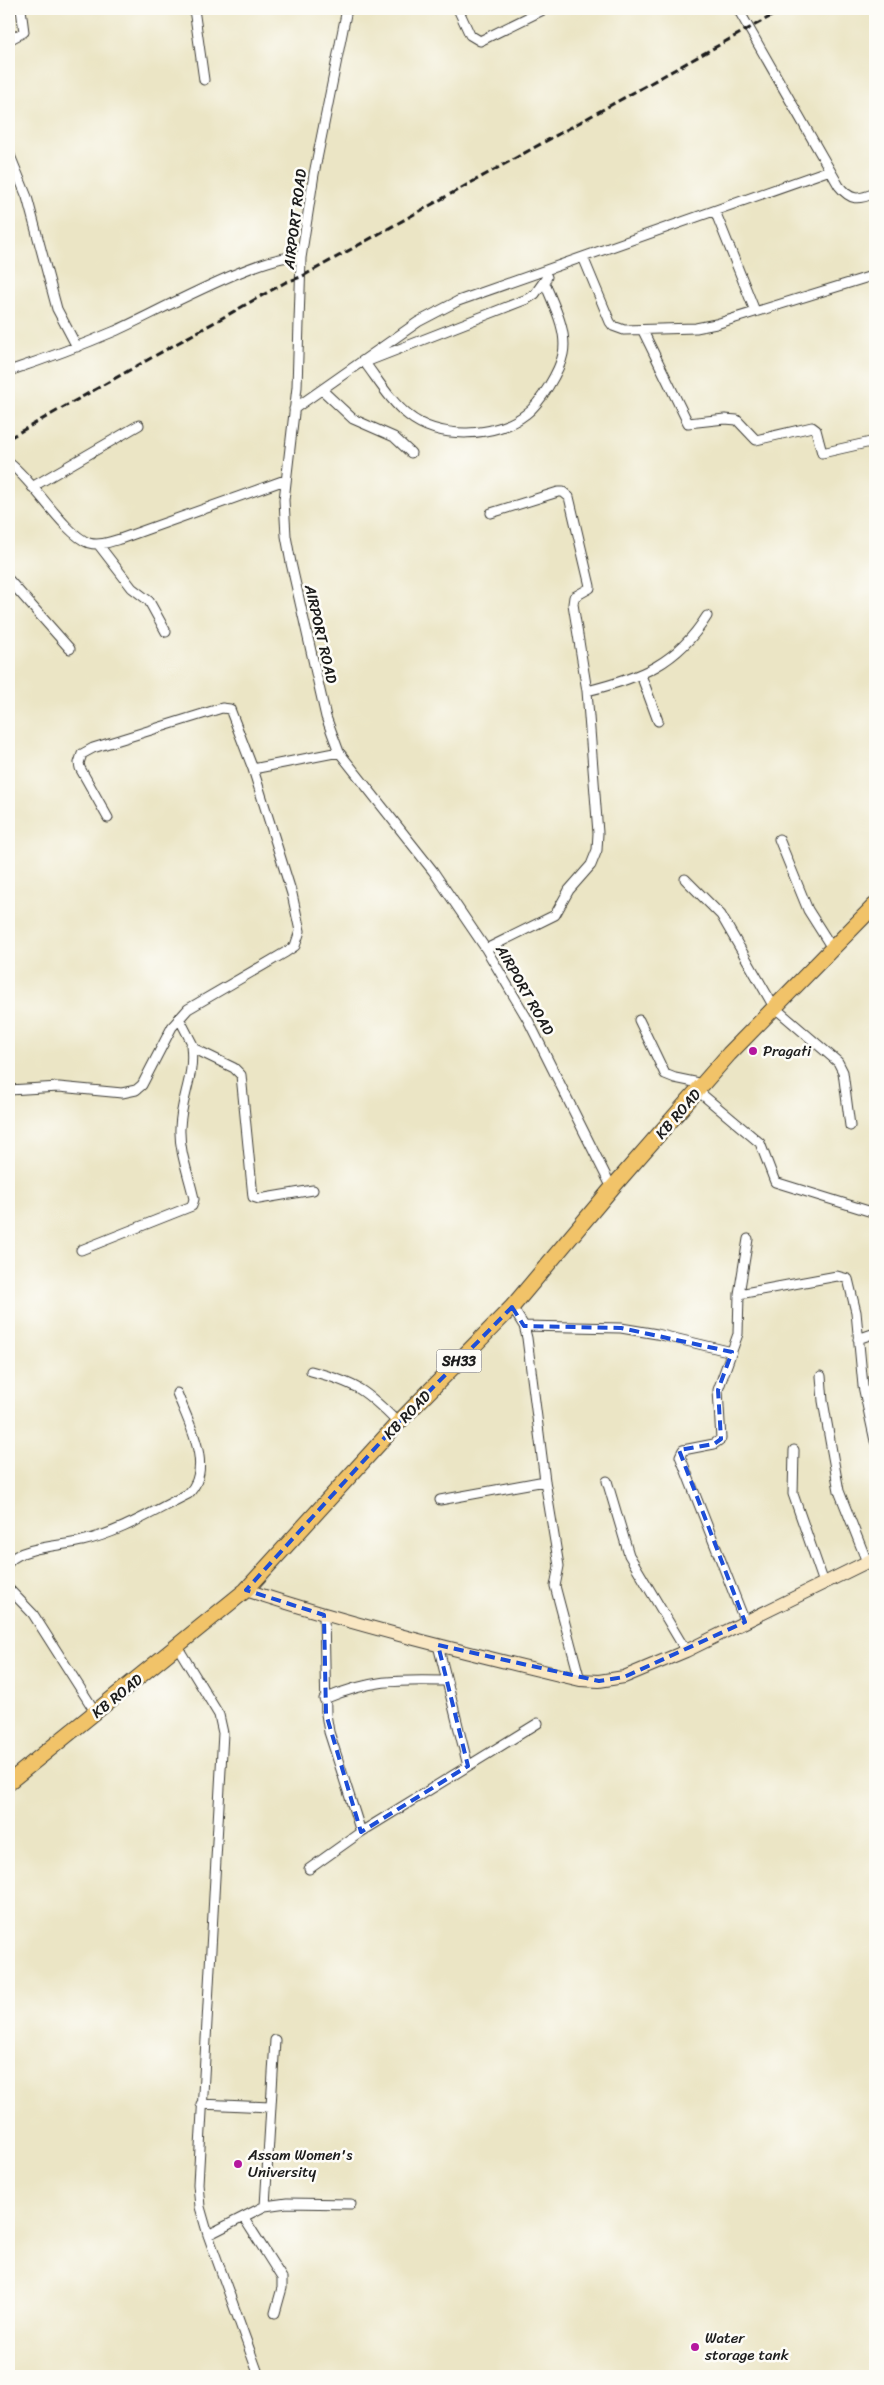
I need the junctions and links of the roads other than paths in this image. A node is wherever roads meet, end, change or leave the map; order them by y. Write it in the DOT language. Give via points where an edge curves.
graph roads {
  1 [pos="21,9"];
  2 [pos="194,9"];
  3 [pos="347,9"];
  4 [pos="458,9"];
  5 [pos="545,9"];
  6 [pos="738,9"];
  7 [pos="9,40"];
  8 [pos="204,80"];
  9 [pos="9,153"];
  10 [pos="830,170"];
  11 [pos="875,193"];
  12 [pos="715,211"];
  13 [pos="583,257"];
  14 [pos="301,258"];
  15 [pos="554,268"];
  16 [pos="875,275"];
  17 [pos="544,281"];
  18 [pos="756,311"];
  19 [pos="643,331"];
  20 [pos="77,347"];
  21 [pos="361,364"];
  22 [pos="9,372"];
  23 [pos="322,390"];
  24 [pos="294,409"];
  25 [pos="139,425"];
  26 [pos="875,441"];
  27 [pos="411,453"];
  28 [pos="9,463"];
  29 [pos="286,480"];
  30 [pos="32,487"];
  31 [pos="492,513"];
  32 [pos="98,544"];
  33 [pos="9,580"];
  34 [pos="707,616"];
  35 [pos="166,632"];
  36 [pos="70,648"];
  37 [pos="641,675"];
  38 [pos="587,691"];
  39 [pos="658,721"];
  40 [pos="339,752"];
  41 [pos="253,769"];
  42 [pos="108,818"];
  43 [pos="779,839"];
  44 [pos="686,879"];
  45 [pos="875,905"];
  46 [pos="832,948"];
  47 [pos="486,949"];
  48 [pos="774,1007"];
  49 [pos="179,1018"];
  50 [pos="639,1020"];
  51 [pos="191,1045"];
  52 [pos="701,1087"];
  53 [pos="9,1090"];
  54 [pos="850,1126"];
  55 [pos="612,1188"];
  56 [pos="313,1190"];
  57 [pos="875,1213"];
  58 [pos="748,1239"];
  59 [pos="81,1250"];
  60 [pos="739,1294"];
  61 [pos="512,1307"];
  62 [pos="524,1326"];
  63 [pos="875,1333"];
  64 [pos="858,1339"];
  65 [pos="732,1352"];
  66 [pos="311,1371"];
  67 [pos="821,1376"];
  68 [pos="177,1393"];
  69 [pos="398,1423"];
  70 [pos="875,1441"];
  71 [pos="794,1450"];
  72 [pos="545,1481"];
  73 [pos="607,1481"];
  74 [pos="440,1500"];
  75 [pos="871,1560"];
  76 [pos="9,1562"];
  77 [pos="824,1583"];
  78 [pos="9,1589"];
  79 [pos="246,1590"];
  80 [pos="324,1615"];
  81 [pos="745,1622"];
  82 [pos="177,1646"];
  83 [pos="438,1646"];
  84 [pos="686,1651"];
  85 [pos="580,1680"];
  86 [pos="447,1682"];
  87 [pos="324,1699"];
  88 [pos="96,1714"];
  89 [pos="538,1723"];
  90 [pos="468,1766"];
  91 [pos="9,1782"];
  92 [pos="361,1832"];
  93 [pos="309,1869"];
  94 [pos="274,2040"];
  95 [pos="201,2104"];
  96 [pos="270,2107"];
  97 [pos="351,2204"];
  98 [pos="265,2206"];
  99 [pos="244,2218"];
  100 [pos="208,2235"];
  101 [pos="275,2313"];
  102 [pos="259,2376"];
  1 -- 7 [label="street" via="24,32"];
  2 -- 8 [label="street"];
  3 -- 14 [label="street, AIRPORT ROAD"];
  4 -- 5 [label="street" via="470,35 480,41"];
  6 -- 10 [label="street"];
  9 -- 20 [label="street" via="27,197 57,309"];
  10 -- 11 [label="street" via="849,198 861,199"];
  10 -- 12 [label="street"];
  12 -- 13 [label="street"];
  12 -- 18 [label="street"];
  13 -- 15 [label="street"];
  13 -- 19 [label="street" via="613,326"];
  14 -- 20 [label="street" via="283,257 238,274"];
  14 -- 24 [label="street, AIRPORT ROAD"];
  15 -- 17 [label="street"];
  15 -- 21 [label="street" via="451,304 418,322"];
  16 -- 18 [label="street"];
  17 -- 21 [label="street" via="527,299"];
  17 -- 21 [label="street" via="561,327 563,354 537,404 513,422 474,432 447,431 420,422 408,416"];
  18 -- 19 [label="street" via="696,328"];
  19 -- 26 [label="street" via="688,423 737,420 756,440 812,427 816,430 822,453"];
  20 -- 22 [label="street"];
  21 -- 23 [label="street"];
  23 -- 24 [label="street"];
  23 -- 27 [label="street" via="353,419 394,437"];
  24 -- 29 [label="street, AIRPORT ROAD"];
  25 -- 30 [label="street"];
  28 -- 30 [label="street"];
  29 -- 32 [label="street"];
  29 -- 40 [label="street, AIRPORT ROAD" via="284,521 291,562 326,717"];
  30 -- 32 [label="street" via="75,534"];
  31 -- 38 [label="street" via="558,492 568,497 590,586 574,597 573,604"];
  32 -- 35 [label="street" via="132,588 149,601"];
  33 -- 36 [label="street"];
  34 -- 37 [label="street" via="688,644"];
  37 -- 38 [label="street"];
  37 -- 39 [label="street"];
  38 -- 47 [label="street" via="598,833 595,857 565,896 555,915"];
  40 -- 41 [label="street"];
  40 -- 47 [label="street, AIRPORT ROAD" via="433,871"];
  41 -- 42 [label="street" via="234,714 226,708 93,748 82,754 79,763"];
  41 -- 49 [label="street" via="292,894 299,922 299,938 295,946 286,952 199,1001"];
  43 -- 46 [label="street" via="805,905"];
  44 -- 48 [label="street" via="721,914"];
  45 -- 46 [label="main road, KB ROAD / SH33"];
  46 -- 48 [label="main road, KB ROAD / SH33"];
  47 -- 55 [label="street, AIRPORT ROAD" via="528,1020"];
  48 -- 52 [label="main road, KB ROAD / SH33"];
  48 -- 54 [label="street" via="838,1062 843,1072"];
  49 -- 51 [label="street"];
  49 -- 53 [label="street" via="142,1085 136,1090 122,1093 59,1087"];
  50 -- 52 [label="street" via="665,1074"];
  51 -- 56 [label="street" via="241,1075 253,1197 260,1199"];
  51 -- 59 [label="street" via="193,1068 183,1104 180,1134 194,1203"];
  52 -- 55 [label="main road, KB ROAD / SH33"];
  52 -- 57 [label="street" via="760,1143 775,1182"];
  55 -- 61 [label="main road, KB ROAD / SH33"];
  58 -- 60 [label="street"];
  60 -- 64 [label="street" via="846,1277 856,1312"];
  60 -- 65 [label="street" via="738,1334"];
  61 -- 62 [label="street"];
  61 -- 69 [label="main road, KB ROAD / SH33"];
  62 -- 65 [label="street" via="621,1328"];
  62 -- 72 [label="street"];
  63 -- 64 [label="street"];
  64 -- 70 [label="street"];
  65 -- 81 [label="street" via="718,1390 720,1439 714,1444 683,1450 680,1456"];
  66 -- 69 [label="street" via="348,1382 368,1393"];
  67 -- 75 [label="street" via="839,1491"];
  68 -- 76 [label="street" via="199,1458 200,1474 194,1489 107,1534 18,1554"];
  69 -- 79 [label="main road, KB ROAD / SH33"];
  71 -- 77 [label="street" via="793,1494"];
  72 -- 74 [label="street"];
  72 -- 85 [label="street" via="559,1566 555,1586"];
  73 -- 84 [label="street" via="629,1555"];
  75 -- 77 [label="main road"];
  77 -- 81 [label="main road"];
  78 -- 88 [label="street" via="33,1614"];
  79 -- 80 [label="main road"];
  79 -- 82 [label="main road, KB ROAD / SH33"];
  80 -- 83 [label="main road"];
  80 -- 87 [label="street"];
  81 -- 84 [label="main road"];
  82 -- 88 [label="main road, KB ROAD / SH33"];
  82 -- 95 [label="street" via="218,1715 223,1733 216,1903"];
  83 -- 85 [label="main road"];
  83 -- 86 [label="street"];
  84 -- 85 [label="main road" via="624,1677"];
  86 -- 87 [label="street" via="376,1682"];
  86 -- 90 [label="street"];
  87 -- 92 [label="street" via="329,1732"];
  88 -- 91 [label="main road, KB ROAD / SH33"];
  89 -- 90 [label="street"];
  90 -- 92 [label="street"];
  92 -- 93 [label="street"];
  94 -- 96 [label="street"];
  95 -- 96 [label="street"];
  95 -- 100 [label="street" via="198,2184"];
  96 -- 98 [label="street"];
  97 -- 98 [label="street"];
  98 -- 99 [label="street"];
  99 -- 100 [label="street"];
  99 -- 101 [label="street" via="282,2278"];
  100 -- 102 [label="street"];
}
